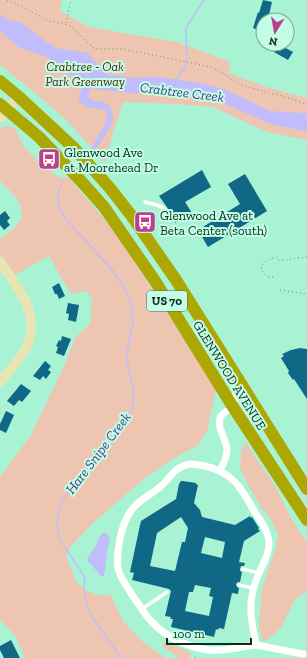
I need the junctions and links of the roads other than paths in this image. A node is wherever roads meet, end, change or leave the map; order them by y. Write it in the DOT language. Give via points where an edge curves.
graph roads {
  1 [pos="0,82"];
  2 [pos="18,96"];
  3 [pos="2,111"];
  4 [pos="145,202"];
  5 [pos="170,219"];
  6 [pos="0,262"];
  7 [pos="235,374"];
  8 [pos="0,382"];
  9 [pos="233,407"];
  10 [pos="220,471"];
  11 [pos="307,489"];
  12 [pos="307,520"];
  13 [pos="243,569"];
  14 [pos="259,573"];
  15 [pos="240,585"];
  16 [pos="254,588"];
  17 [pos="167,592"];
  18 [pos="142,608"];
  19 [pos="256,645"];
  20 [pos="303,654"];
  1 -- 2 [label="highway, GLENWOOD AVENUE / US 70"];
  2 -- 3 [label="street"];
  2 -- 7 [label="highway, GLENWOOD AVENUE / US 70" via="74,148 109,187 176,280"];
  3 -- 9 [label="highway, GLENWOOD AVENUE / US 70" via="39,137 104,207 155,281"];
  4 -- 5 [label="lane" via="164,208"];
  6 -- 8 [label="street" via="28,307 31,322 31,335 26,349"];
  7 -- 9 [label="street" via="236,393"];
  7 -- 11 [label="highway, GLENWOOD AVENUE / US 70"];
  9 -- 10 [label="street" via="221,415 220,426 227,451"];
  9 -- 12 [label="highway, GLENWOOD AVENUE / US 70"];
  10 -- 14 [label="street" via="240,487 266,530 268,551"];
  10 -- 18 [label="street" via="190,464 178,467 163,485 135,505 126,519 120,539 118,569"];
  13 -- 14 [label="lane"];
  14 -- 16 [label="street"];
  15 -- 16 [label="lane"];
  16 -- 19 [label="street" via="251,611"];
  17 -- 18 [label="lane"];
  18 -- 19 [label="street" via="152,622 166,634 189,645 217,650"];
  19 -- 20 [label="street"];
}
